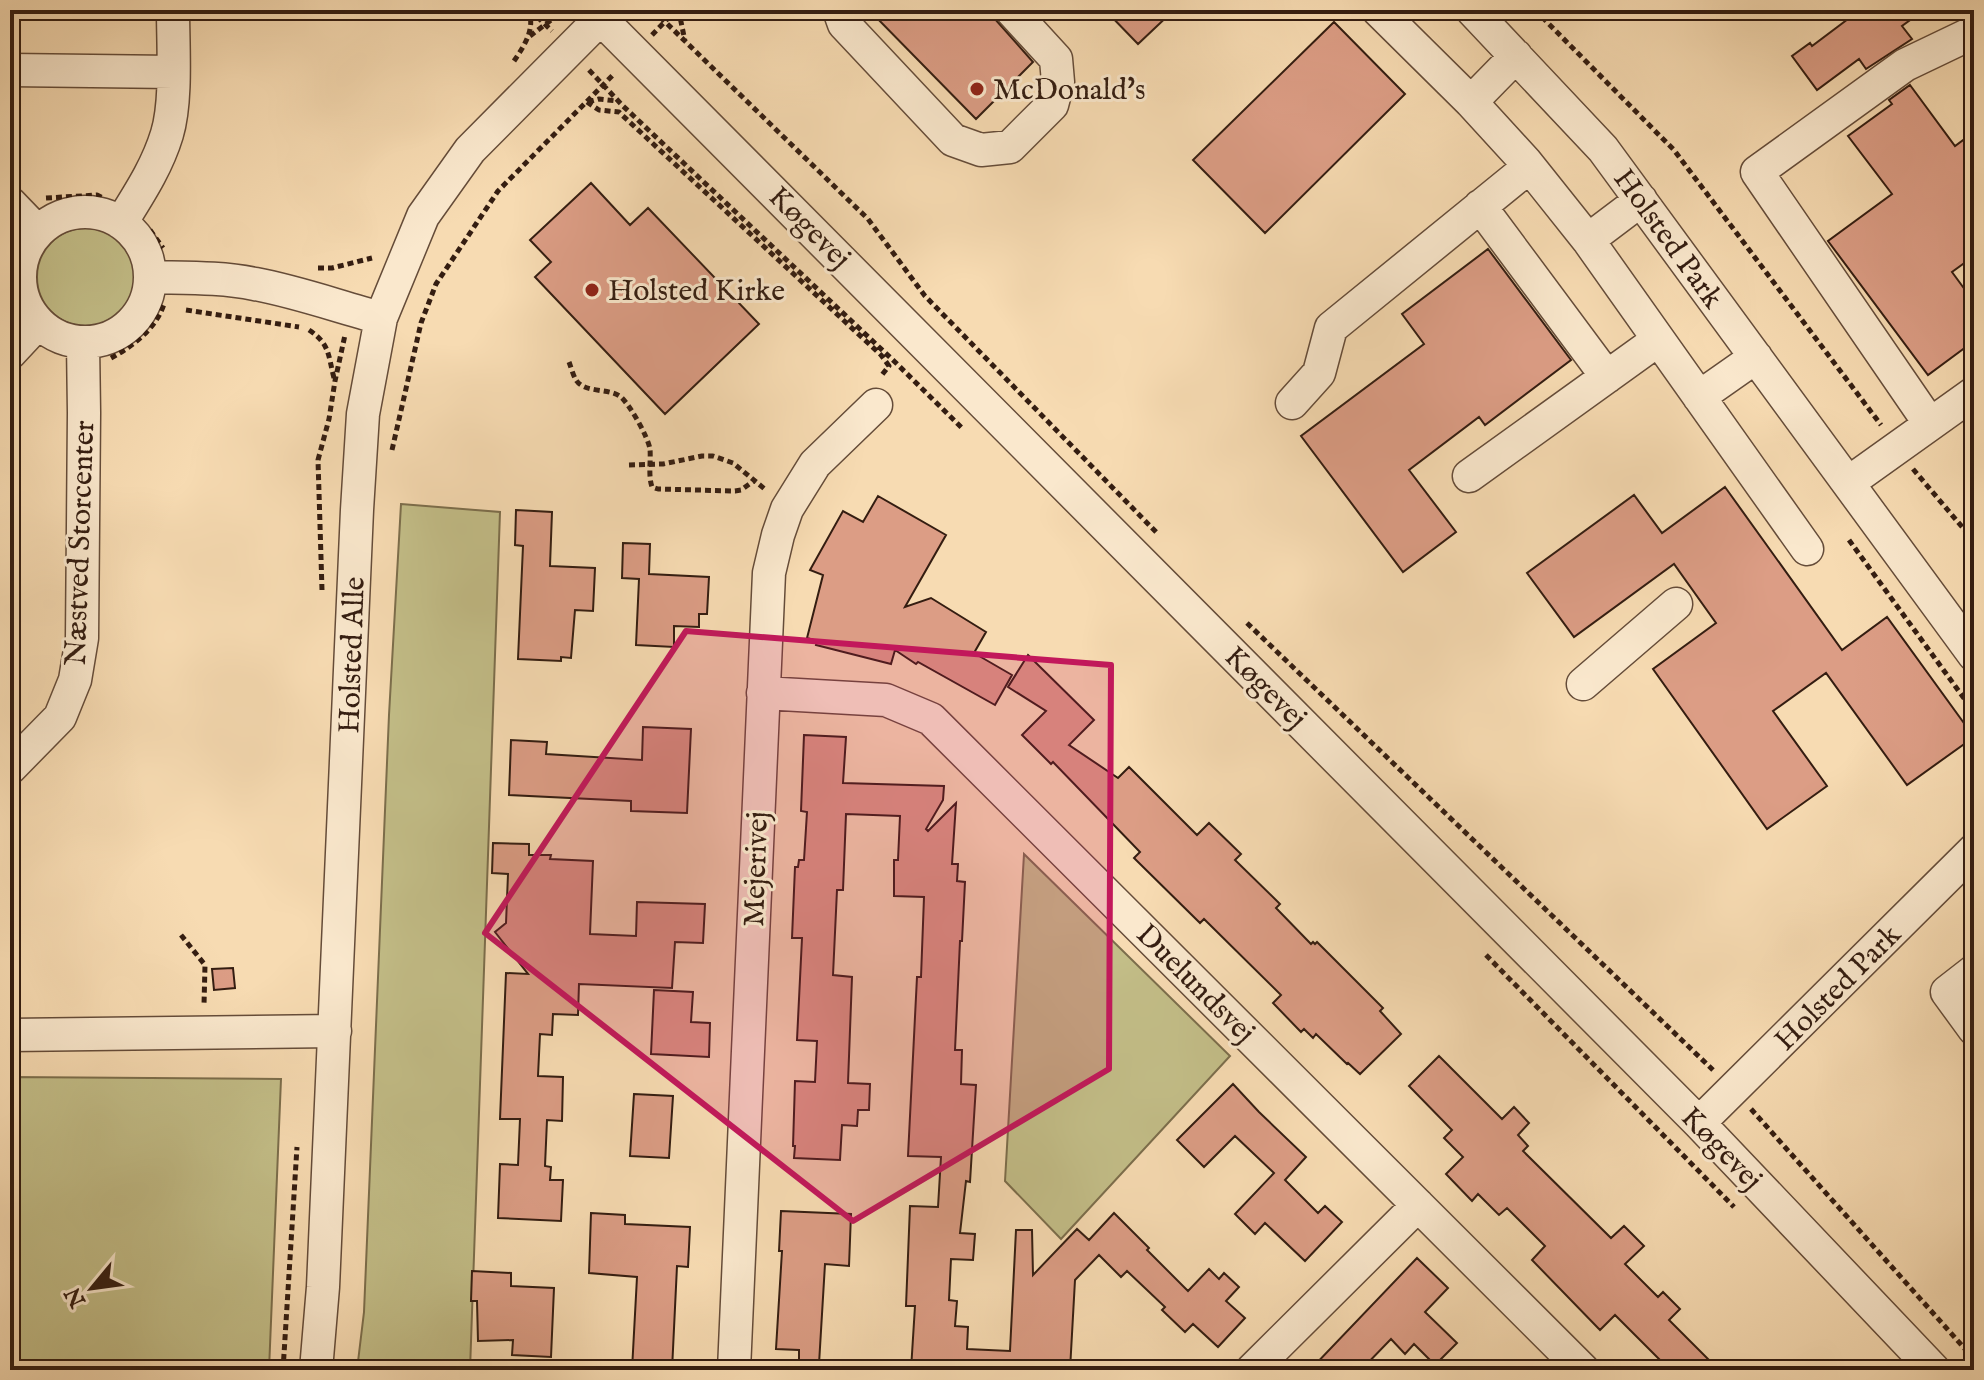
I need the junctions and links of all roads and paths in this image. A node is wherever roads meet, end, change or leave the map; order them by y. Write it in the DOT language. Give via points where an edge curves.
graph roads {
  1 [pos="173,10"];
  2 [pos="528,10"];
  3 [pos="564,10"];
  4 [pos="653,10"];
  5 [pos="676,10"];
  6 [pos="683,10"];
  7 [pos="839,10"];
  8 [pos="1011,10"];
  9 [pos="1378,10"];
  10 [pos="1472,10"];
  11 [pos="1535,10"];
  12 [pos="600,13"];
  13 [pos="664,22"];
  14 [pos="1974,32"];
  15 [pos="528,38"];
  16 [pos="685,42"];
  17 [pos="523,45"];
  18 [pos="1516,56"];
  19 [pos="10,70"];
  20 [pos="173,72"];
  21 [pos="587,102"];
  22 [pos="1471,102"];
  23 [pos="1529,167"];
  24 [pos="1641,200"];
  25 [pos="1480,206"];
  26 [pos="23,217"];
  27 [pos="121,223"];
  28 [pos="1588,240"];
  29 [pos="160,269"];
  30 [pos="178,309"];
  31 [pos="170,310"];
  32 [pos="162,312"];
  33 [pos="381,318"];
  34 [pos="25,337"];
  35 [pos="1658,340"];
  36 [pos="84,352"];
  37 [pos="1756,357"];
  38 [pos="569,362"];
  39 [pos="895,362"];
  40 [pos="1607,377"];
  41 [pos="335,381"];
  42 [pos="1974,393"];
  43 [pos="1699,397"];
  44 [pos="1292,403"];
  45 [pos="876,405"];
  46 [pos="1930,424"];
  47 [pos="1897,447"];
  48 [pos="392,452"];
  49 [pos="629,465"];
  50 [pos="650,465"];
  51 [pos="1469,476"];
  52 [pos="755,480"];
  53 [pos="1848,483"];
  54 [pos="787,509"];
  55 [pos="1163,538"];
  56 [pos="1849,540"];
  57 [pos="1974,541"];
  58 [pos="1807,549"];
  59 [pos="1676,604"];
  60 [pos="1239,616"];
  61 [pos="1974,655"];
  62 [pos="1583,684"];
  63 [pos="763,693"];
  64 [pos="1974,712"];
  65 [pos="10,768"];
  66 [pos="1974,850"];
  67 [pos="181,935"];
  68 [pos="1974,971"];
  69 [pos="207,1011"];
  70 [pos="1974,1029"];
  71 [pos="335,1031"];
  72 [pos="10,1035"];
  73 [pos="1734,1090"];
  74 [pos="1699,1123"];
  75 [pos="297,1139"];
  76 [pos="1418,1205"];
  77 [pos="1974,1359"];
  78 [pos="283,1370"];
  79 [pos="316,1370"];
  80 [pos="734,1370"];
  81 [pos="1252,1370"];
  82 [pos="1583,1370"];
  83 [pos="1934,1370"];
  1 -- 20 [label="street"];
  2 -- 15 [label="path"];
  3 -- 15 [label="path"];
  4 -- 13 [label="path"];
  5 -- 13 [label="path"];
  6 -- 16 [label="path"];
  7 -- 8 [label="street" via="844,24 953,140 981,150 1010,147 1052,105 1058,82 1056,59"];
  9 -- 22 [label="street"];
  10 -- 18 [label="street, Holsted Park"];
  11 -- 47 [label="path" via="1674,150"];
  12 -- 33 [label="street, Holsted Alle" via="470,150 423,216"];
  12 -- 74 [label="street, Køgevej"];
  13 -- 16 [label="path"];
  14 -- 46 [label="street" via="1905,65 1757,172"];
  15 -- 17 [label="path"];
  16 -- 55 [label="path" via="868,219 925,296"];
  18 -- 22 [label="street"];
  18 -- 24 [label="street, Holsted Park" via="1603,149"];
  19 -- 20 [label="street"];
  20 -- 27 [label="street" via="168,132 149,179"];
  21 -- 39 [label="path" via="618,100"];
  21 -- 45 [label="path" via="599,110 619,112 881,355 889,366 869,390"];
  21 -- 48 [label="path" via="498,191 436,284 421,323"];
  22 -- 23 [label="street"];
  23 -- 25 [label="street"];
  23 -- 28 [label="street"];
  24 -- 28 [label="street"];
  24 -- 37 [label="street, Holsted Park"];
  25 -- 40 [label="street"];
  25 -- 44 [label="street" via="1331,328 1319,373"];
  26 -- 27 [label="street" via="78,212"];
  26 -- 34 [label="street"];
  26 -- 34 [label="path" via="11,267 11,301"];
  27 -- 29 [label="street"];
  28 -- 35 [label="street"];
  29 -- 32 [label="path" via="166,298"];
  29 -- 33 [label="street" via="254,284"];
  29 -- 36 [label="street" via="138,316"];
  30 -- 41 [label="path" via="310,330 323,340"];
  31 -- 32 [label="path"];
  32 -- 36 [label="path" via="137,342 112,357"];
  33 -- 71 [label="street, Holsted Alle" via="363,414"];
  34 -- 36 [label="street" via="52,333"];
  35 -- 40 [label="street"];
  35 -- 43 [label="street"];
  36 -- 65 [label="street, Næstved Storcenter" via="82,638 75,680 60,717"];
  37 -- 43 [label="street"];
  37 -- 53 [label="street, Holsted Park"];
  38 -- 50 [label="path" via="582,386 623,399 647,437"];
  40 -- 51 [label="street"];
  42 -- 46 [label="street"];
  43 -- 58 [label="street"];
  45 -- 54 [label="street, Mejerivej" via="815,464"];
  46 -- 47 [label="street"];
  47 -- 53 [label="street"];
  47 -- 57 [label="path"];
  49 -- 50 [label="path"];
  50 -- 52 [label="path" via="713,456"];
  50 -- 52 [label="path" via="650,484 658,489 735,491"];
  52 -- 54 [label="path"];
  53 -- 61 [label="street, Holsted Park"];
  54 -- 63 [label="street, Mejerivej" via="769,573"];
  56 -- 64 [label="path"];
  59 -- 62 [label="street"];
  60 -- 73 [label="path"];
  63 -- 76 [label="street, Duelundsvej" via="886,700 931,719"];
  63 -- 80 [label="street, Mejerivej"];
  66 -- 73 [label="street, Holsted Park"];
  67 -- 69 [label="path" via="205,965"];
  68 -- 70 [label="street" via="1947,992"];
  71 -- 72 [label="street"];
  71 -- 79 [label="street, Holsted Alle"];
  73 -- 74 [label="street, Holsted Park"];
  73 -- 77 [label="path"];
  74 -- 83 [label="street, Køgevej"];
  75 -- 78 [label="path"];
  76 -- 81 [label="street"];
  76 -- 82 [label="street, Duelundsvej"];
}
